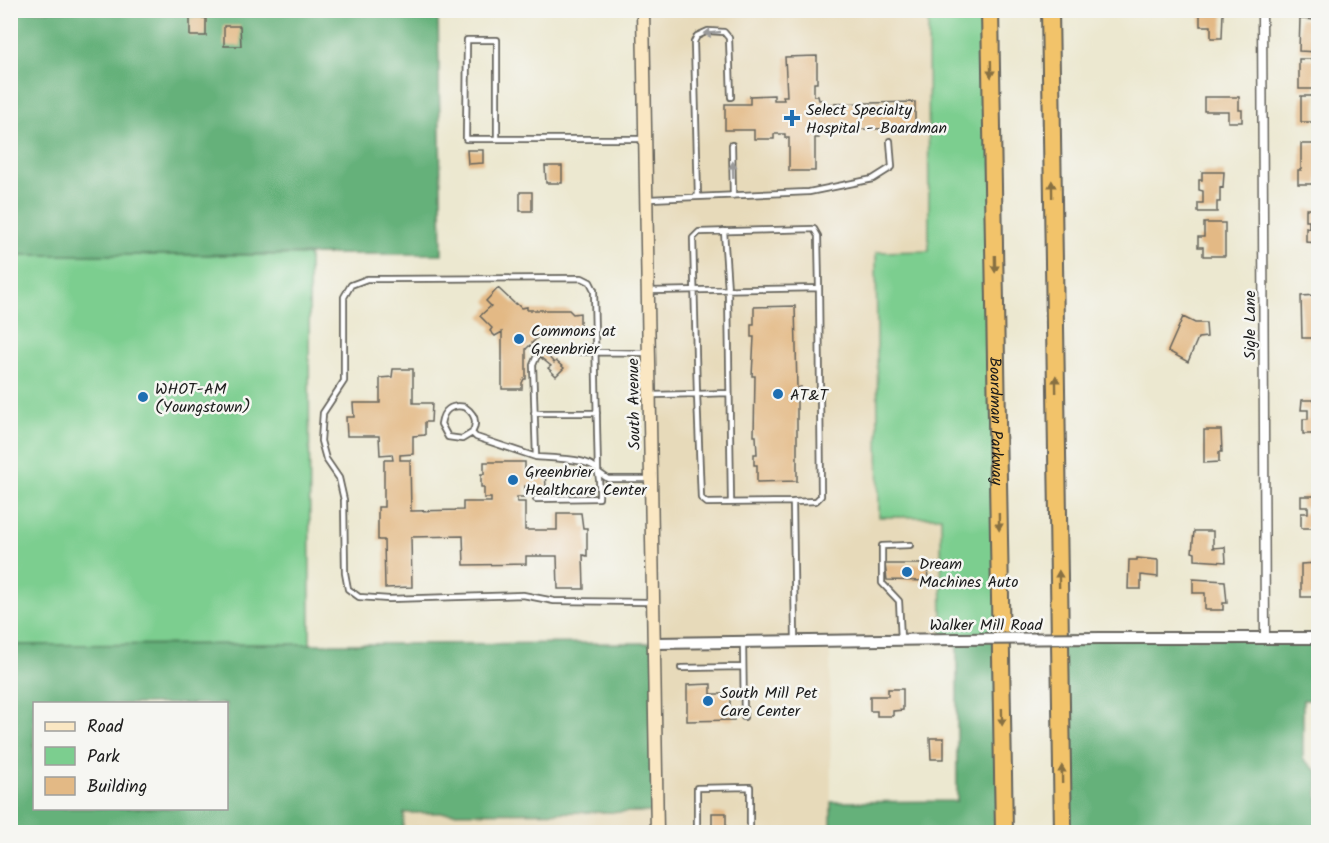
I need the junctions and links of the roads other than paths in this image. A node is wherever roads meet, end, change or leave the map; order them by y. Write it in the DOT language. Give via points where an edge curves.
graph roads {
  1 [pos="643,10"];
  2 [pos="990,10"];
  3 [pos="1050,10"];
  4 [pos="1262,10"];
  5 [pos="731,97"];
  6 [pos="645,139"];
  7 [pos="497,140"];
  8 [pos="890,141"];
  9 [pos="732,145"];
  10 [pos="733,196"];
  11 [pos="698,197"];
  12 [pos="646,199"];
  13 [pos="724,231"];
  14 [pos="819,288"];
  15 [pos="694,290"];
  16 [pos="728,290"];
  17 [pos="648,291"];
  18 [pos="546,351"];
  19 [pos="595,352"];
  20 [pos="649,353"];
  21 [pos="536,358"];
  22 [pos="728,393"];
  23 [pos="697,394"];
  24 [pos="650,395"];
  25 [pos="534,413"];
  26 [pos="597,413"];
  27 [pos="472,433"];
  28 [pos="536,457"];
  29 [pos="598,472"];
  30 [pos="651,479"];
  31 [pos="536,499"];
  32 [pos="731,502"];
  33 [pos="793,502"];
  34 [pos="910,545"];
  35 [pos="653,602"];
  36 [pos="1265,638"];
  37 [pos="1318,638"];
  38 [pos="901,639"];
  39 [pos="795,640"];
  40 [pos="743,641"];
  41 [pos="654,643"];
  42 [pos="743,667"];
  43 [pos="681,668"];
  44 [pos="744,717"];
  45 [pos="657,832"];
  46 [pos="698,832"];
  47 [pos="750,832"];
  48 [pos="1004,832"];
  49 [pos="1063,832"];
  1 -- 6 [label="main road, South Avenue"];
  2 -- 48 [label="highway, Boardman Parkway, one-way"];
  49 -- 3 [label="highway, one-way"];
  4 -- 36 [label="street, Sigle Lane"];
  5 -- 11 [label="lane, one-way" via="729,38 724,32 708,31 694,42"];
  6 -- 7 [label="lane"];
  6 -- 12 [label="main road, South Avenue"];
  7 -- 7 [label="lane" via="466,140 467,40 497,40"];
  8 -- 10 [label="lane" via="892,167 873,179 809,192"];
  10 -- 9 [label="lane, one-way"];
  10 -- 11 [label="lane"];
  11 -- 12 [label="lane"];
  12 -- 17 [label="main road, South Avenue"];
  13 -- 14 [label="lane" via="814,229 818,236"];
  13 -- 15 [label="lane" via="699,231 693,238"];
  13 -- 16 [label="lane"];
  14 -- 16 [label="lane"];
  14 -- 33 [label="lane" via="821,496 816,501"];
  15 -- 16 [label="lane"];
  15 -- 17 [label="lane"];
  15 -- 23 [label="lane"];
  16 -- 22 [label="lane"];
  17 -- 20 [label="main road, South Avenue"];
  18 -- 19 [label="lane"];
  19 -- 20 [label="lane"];
  19 -- 26 [label="lane"];
  19 -- 35 [label="lane" via="594,290 582,278 367,279 351,285 344,297 344,381 323,413 321,441 326,459 339,478 344,500 348,589 359,597 388,599 523,594 554,601"];
  20 -- 24 [label="main road, South Avenue"];
  21 -- 25 [label="lane"];
  22 -- 23 [label="lane"];
  22 -- 32 [label="lane"];
  23 -- 24 [label="lane"];
  23 -- 32 [label="lane" via="701,498 707,503"];
  24 -- 30 [label="main road, South Avenue"];
  25 -- 26 [label="lane"];
  25 -- 28 [label="lane"];
  26 -- 29 [label="lane"];
  27 -- 27 [label="lane" via="476,424 471,411 458,405 445,411 441,424 448,436 462,439"];
  27 -- 28 [label="lane" via="485,442"];
  28 -- 29 [label="lane" via="592,465"];
  29 -- 30 [label="lane" via="608,479"];
  29 -- 31 [label="lane" via="599,498"];
  30 -- 35 [label="main road, South Avenue"];
  32 -- 33 [label="lane"];
  33 -- 39 [label="lane"];
  34 -- 38 [label="lane" via="882,546 882,583 899,601"];
  35 -- 41 [label="main road, South Avenue"];
  36 -- 37 [label="street, Walker Mill Road"];
  36 -- 38 [label="street, Walker Mill Road, bridge"];
  38 -- 39 [label="street, Walker Mill Road"];
  39 -- 40 [label="street, Walker Mill Road"];
  40 -- 41 [label="street, Walker Mill Road"];
  40 -- 42 [label="lane"];
  41 -- 45 [label="main road, South Avenue"];
  42 -- 43 [label="lane"];
  42 -- 44 [label="lane"];
  46 -- 47 [label="lane" via="697,788 750,787"];
}
